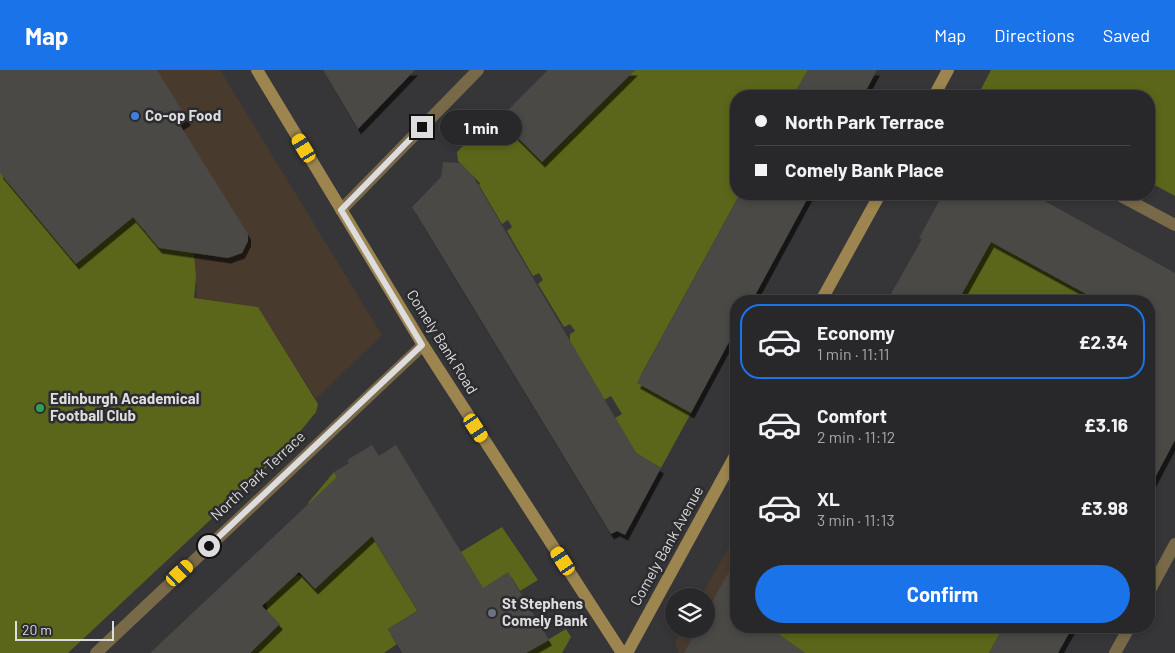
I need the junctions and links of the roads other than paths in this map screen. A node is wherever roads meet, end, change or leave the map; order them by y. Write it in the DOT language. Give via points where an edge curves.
graph roads {
  1 [pos="257,70"];
  2 [pos="478,70"];
  3 [pos="948,70"];
  4 [pos="938,90"];
  5 [pos="877,200"];
  6 [pos="1128,200"];
  7 [pos="341,210"];
  8 [pos="1175,225"];
  9 [pos="824,295"];
  10 [pos="422,345"];
  11 [pos="730,465"];
  12 [pos="1175,544"];
  13 [pos="1155,581"];
  14 [pos="1126,633"];
  15 [pos="96,653"];
  16 [pos="622,653"];
  17 [pos="627,653"];
  18 [pos="1115,653"];
  1 -- 7 [label="main road, Comely Bank Road"];
  2 -- 7 [label="street"];
  3 -- 4 [label="main road"];
  5 -- 9 [label="main road"];
  6 -- 8 [label="street"];
  7 -- 10 [label="main road, Comely Bank Road"];
  10 -- 15 [label="street, North Park Terrace"];
  10 -- 16 [label="main road, Comely Bank Road"];
  11 -- 17 [label="main road, Comely Bank Avenue"];
  12 -- 13 [label="street"];
  14 -- 18 [label="street"];
}
